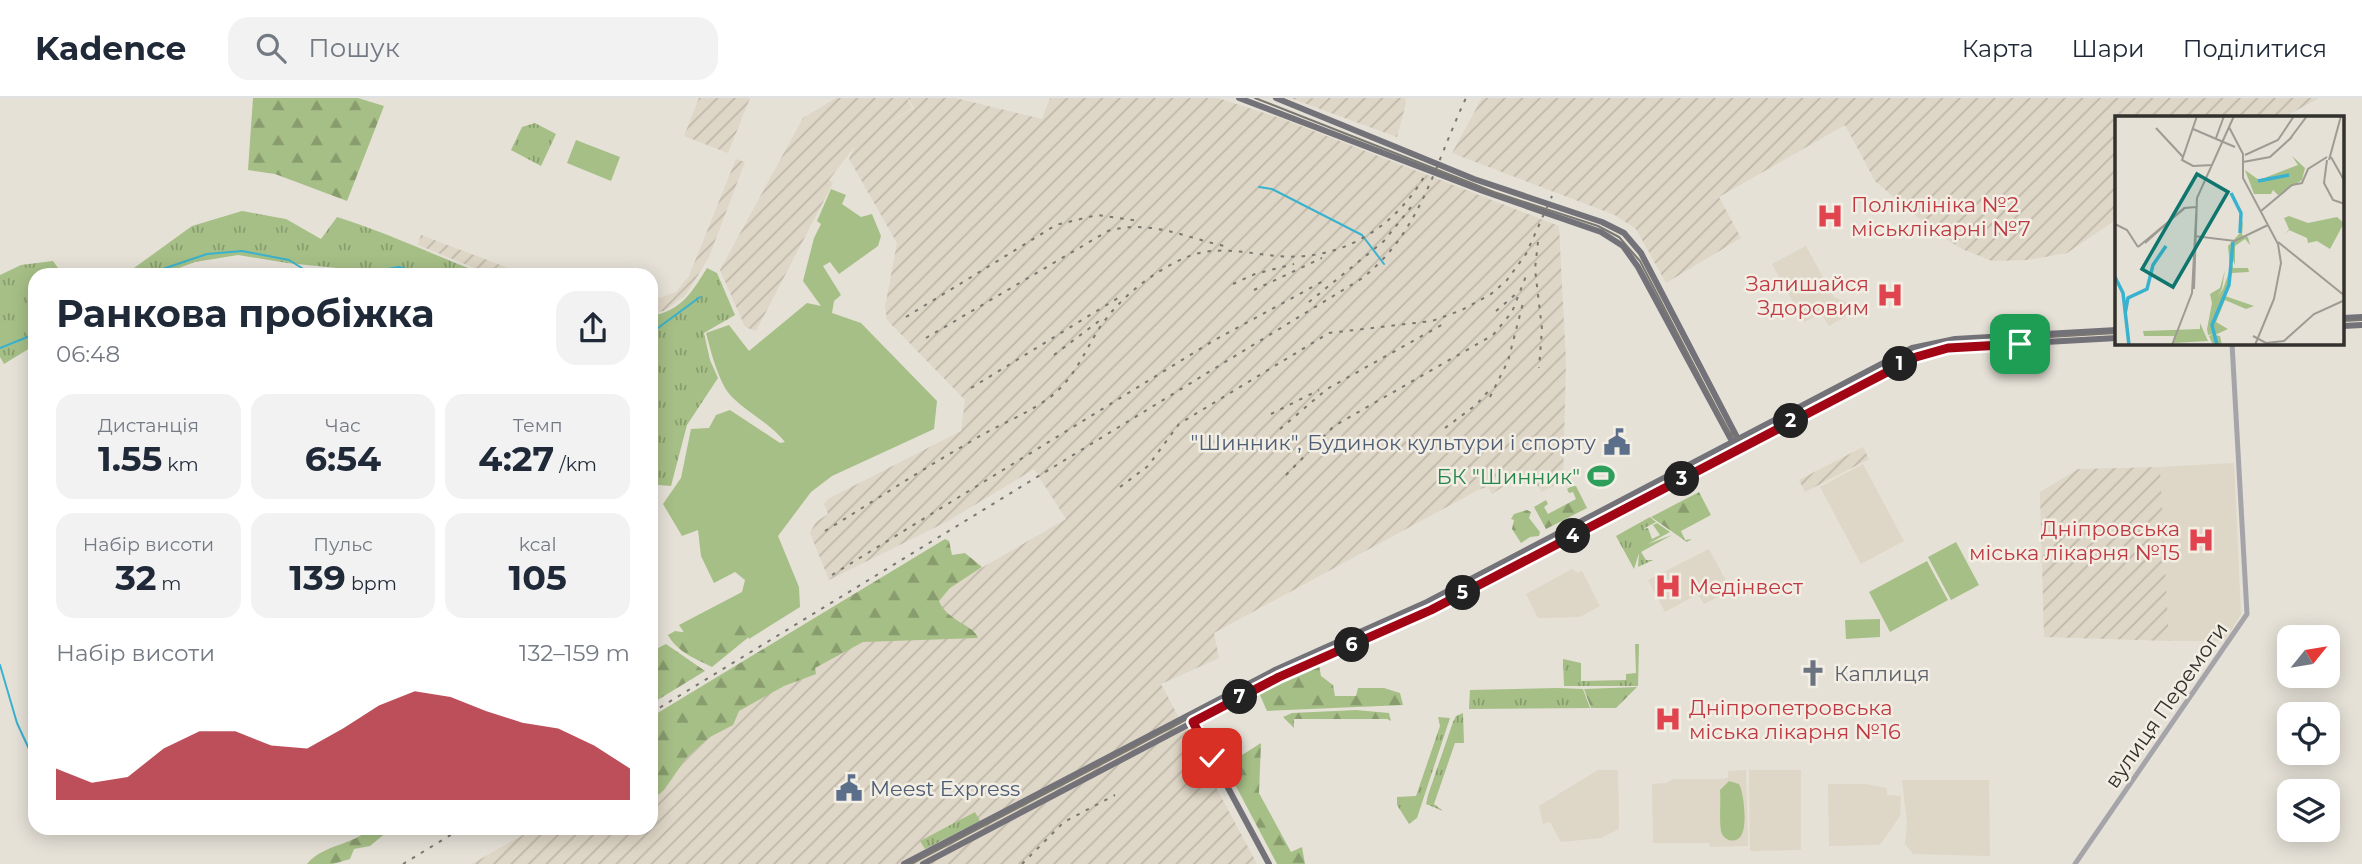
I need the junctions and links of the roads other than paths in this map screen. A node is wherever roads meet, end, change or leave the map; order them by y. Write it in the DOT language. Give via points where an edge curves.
graph roads {
  1 [pos="1239,98"];
  2 [pos="1278,99"];
  3 [pos="1276,112"];
  4 [pos="2362,317"];
  5 [pos="2344,318"];
  6 [pos="2362,325"];
  7 [pos="2344,326"];
  8 [pos="2115,330"];
  9 [pos="2115,338"];
  10 [pos="2232,345"];
  11 [pos="1709,392"];
  12 [pos="1735,440"];
  13 [pos="1740,448"];
  14 [pos="1672,474"];
  15 [pos="1676,482"];
  16 [pos="1189,715"];
  17 [pos="1193,722"];
  18 [pos="904,864"];
  19 [pos="923,864"];
  20 [pos="1269,864"];
  21 [pos="2075,864"];
  1 -- 3 [label="main road"];
  2 -- 3 [label="street"];
  2 -- 11 [label="main road" via="1449,169 1615,227 1634,244"];
  3 -- 11 [label="main road" via="1601,232 1627,249"];
  4 -- 5 [label="main road"];
  6 -- 7 [label="main road"];
  8 -- 12 [label="main road" via="1928,343"];
  9 -- 13 [label="main road" via="1957,347 1923,354"];
  10 -- 21 [label="street, вулиця Перемоги" via="2247,614"];
  11 -- 12 [label="main road"];
  12 -- 13 [label="main road"];
  12 -- 14 [label="main road"];
  13 -- 15 [label="main road"];
  14 -- 15 [label="main road"];
  14 -- 16 [label="main road" via="1427,602 1275,670"];
  15 -- 17 [label="main road" via="1431,610 1279,677"];
  16 -- 17 [label="main road"];
  16 -- 18 [label="main road"];
  17 -- 19 [label="main road"];
  17 -- 20 [label="main road"];
}
